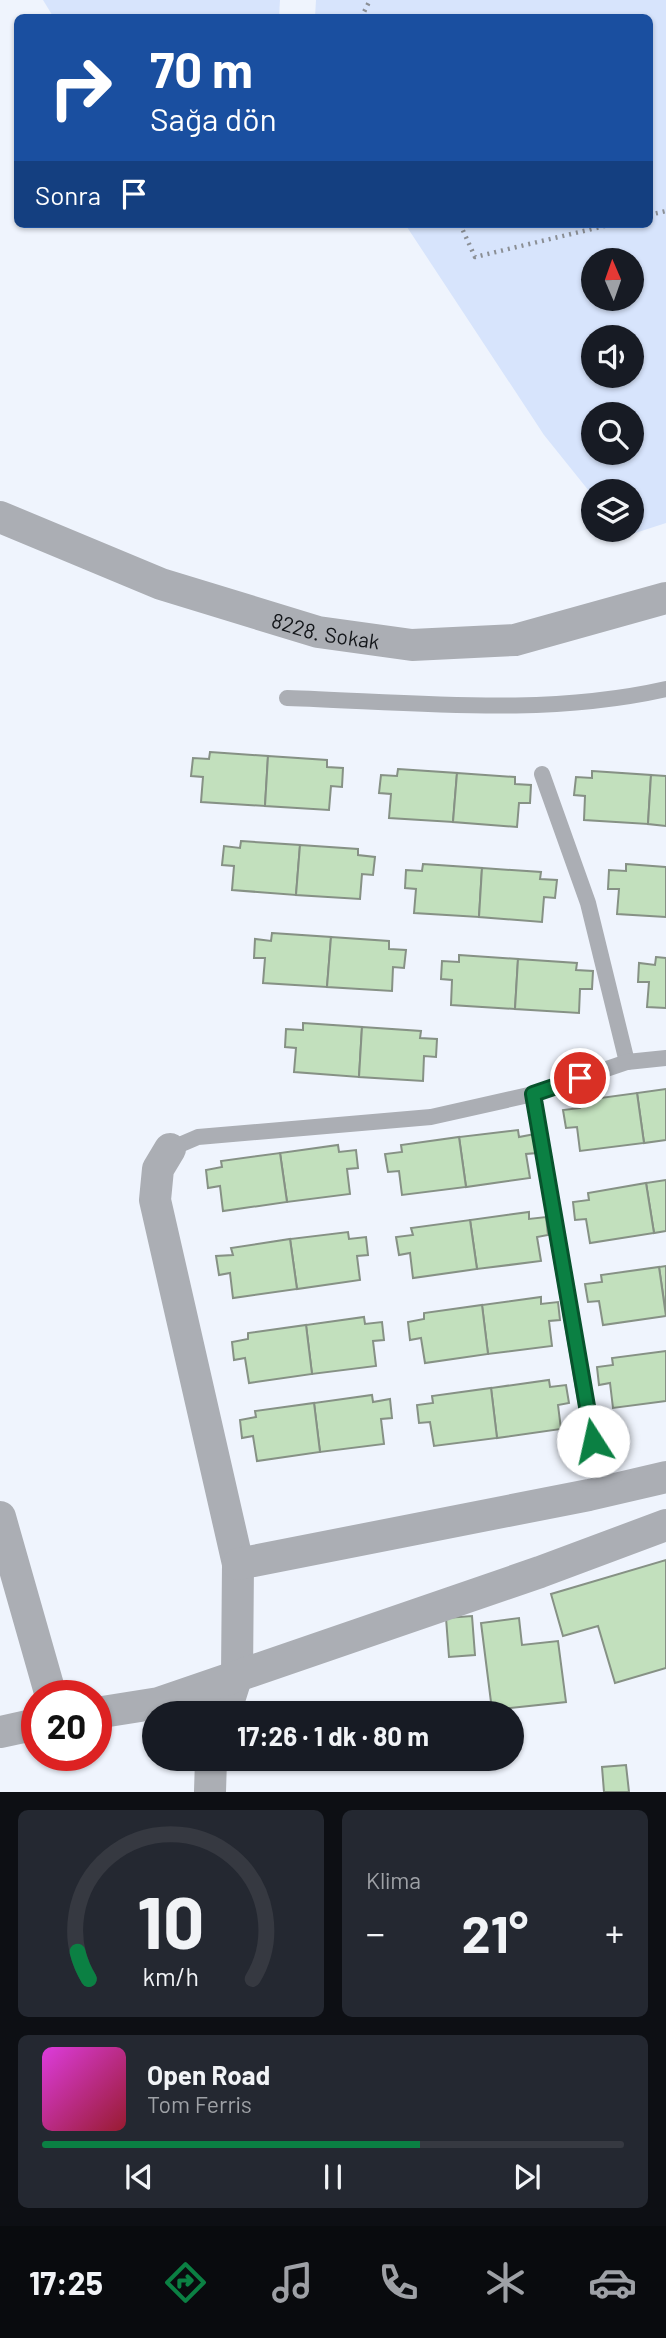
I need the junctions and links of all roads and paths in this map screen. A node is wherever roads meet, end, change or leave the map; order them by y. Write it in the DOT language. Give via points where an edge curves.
graph roads {
  1 [pos="462,228"];
  2 [pos="596,228"];
  3 [pos="0,517"];
  4 [pos="666,598"];
  5 [pos="666,689"];
  6 [pos="288,698"];
  7 [pos="542,774"];
  8 [pos="666,1058"];
  9 [pos="627,1062"];
  10 [pos="533,1094"];
  11 [pos="170,1149"];
  12 [pos="593,1441"];
  13 [pos="666,1477"];
  14 [pos="0,1517"];
  15 [pos="666,1525"];
  16 [pos="238,1564"];
  17 [pos="237,1675"];
  18 [pos="46,1680"];
  19 [pos="229,1701"];
  20 [pos="112,1710"];
  21 [pos="21,1727"];
  22 [pos="0,1732"];
  23 [pos="211,1771"];
  24 [pos="210,1792"];
  1 -- 2 [label="path" via="475,257"];
  3 -- 4 [label="street, 8228. Sokak" via="187,592 318,632 412,645 515,640"];
  5 -- 6 [label="lane" via="515,706"];
  7 -- 9 [label="lane" via="588,903"];
  8 -- 9 [label="lane"];
  9 -- 10 [label="lane"];
  10 -- 11 [label="lane" via="432,1117 198,1137"];
  10 -- 12 [label="lane"];
  11 -- 16 [label="street" via="158,1169 155,1199"];
  13 -- 16 [label="street"];
  14 -- 18 [label="street"];
  15 -- 17 [label="street"];
  16 -- 17 [label="street"];
  17 -- 19 [label="street"];
  17 -- 20 [label="street" via="159,1703"];
  21 -- 22 [label="street"];
  23 -- 24 [label="street"];
}
